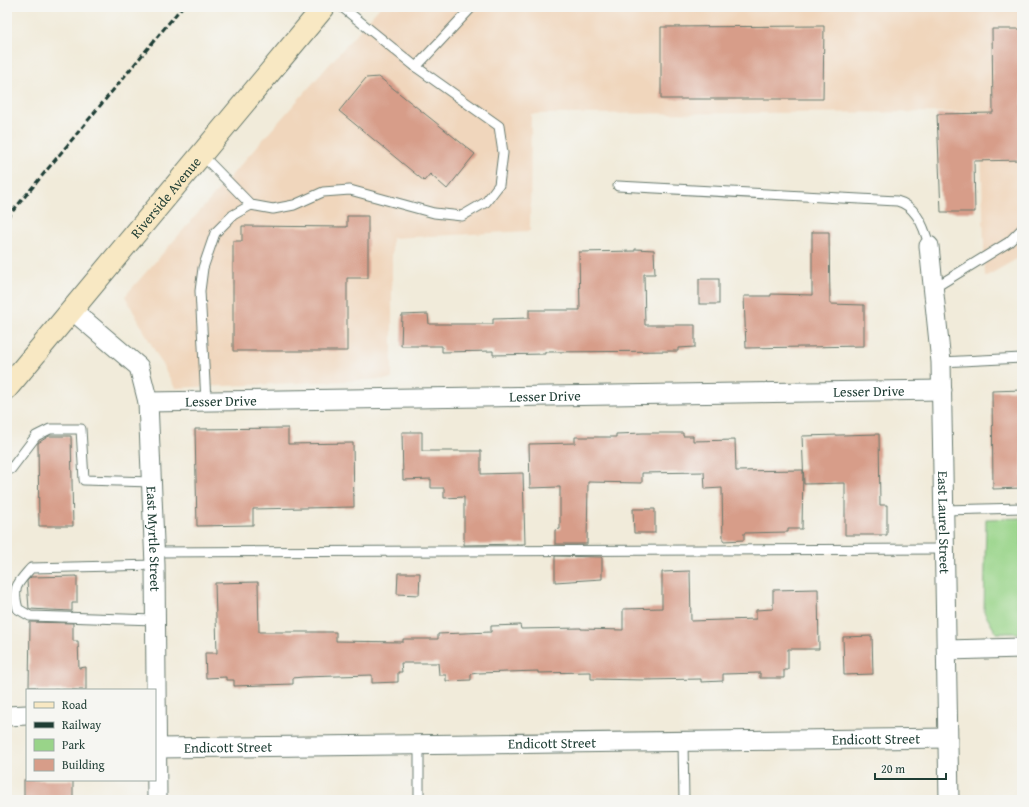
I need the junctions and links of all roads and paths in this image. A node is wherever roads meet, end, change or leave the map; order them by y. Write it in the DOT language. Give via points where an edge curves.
graph roads {
  1 [pos="324,7"];
  2 [pos="342,7"];
  3 [pos="472,7"];
  4 [pos="416,66"];
  5 [pos="201,154"];
  6 [pos="618,186"];
  7 [pos="251,205"];
  8 [pos="1022,229"];
  9 [pos="929,246"];
  10 [pos="934,288"];
  11 [pos="72,310"];
  12 [pos="1022,358"];
  13 [pos="941,362"];
  14 [pos="7,388"];
  15 [pos="942,390"];
  16 [pos="206,401"];
  17 [pos="148,402"];
  18 [pos="7,466"];
  19 [pos="152,482"];
  20 [pos="1022,508"];
  21 [pos="944,510"];
  22 [pos="945,550"];
  23 [pos="154,559"];
  24 [pos="155,620"];
  25 [pos="1022,648"];
  26 [pos="947,650"];
  27 [pos="156,689"];
  28 [pos="156,713"];
  29 [pos="26,715"];
  30 [pos="7,716"];
  31 [pos="948,738"];
  32 [pos="683,742"];
  33 [pos="419,745"];
  34 [pos="157,748"];
  35 [pos="157,800"];
  36 [pos="419,800"];
  37 [pos="684,800"];
  38 [pos="948,800"];
  1 -- 5 [label="main road, Riverside Avenue"];
  2 -- 4 [label="lane"];
  3 -- 4 [label="lane"];
  4 -- 7 [label="lane" via="499,126 503,153 499,185 486,202 462,216 434,213 350,190 324,192 294,205 273,209"];
  5 -- 7 [label="lane"];
  5 -- 11 [label="main road, Riverside Avenue"];
  6 -- 9 [label="lane" via="897,201 908,205 915,213"];
  7 -- 16 [label="lane" via="232,215 215,233 204,268 200,291"];
  8 -- 10 [label="lane" via="1009,242"];
  9 -- 10 [label="street, East Laurel Street"];
  10 -- 13 [label="street, East Laurel Street"];
  11 -- 14 [label="main road, Riverside Avenue"];
  11 -- 17 [label="street, East Myrtle Street" via="139,367"];
  12 -- 13 [label="lane"];
  13 -- 15 [label="street, East Laurel Street"];
  15 -- 16 [label="street, Lesser Drive"];
  15 -- 21 [label="street, East Laurel Street"];
  16 -- 17 [label="street, Lesser Drive"];
  17 -- 19 [label="street, East Myrtle Street"];
  18 -- 19 [label="lane" via="11,469 36,436 50,429 82,429 84,480"];
  19 -- 23 [label="street, East Myrtle Street"];
  20 -- 21 [label="lane"];
  21 -- 22 [label="street, East Laurel Street"];
  22 -- 23 [label="lane"];
  22 -- 26 [label="street, East Laurel Street"];
  23 -- 24 [label="street, East Myrtle Street"];
  23 -- 24 [label="lane" via="31,568 20,580 14,593 18,609 30,616"];
  24 -- 27 [label="street, East Myrtle Street"];
  25 -- 26 [label="street"];
  26 -- 31 [label="street, East Laurel Street"];
  28 -- 34 [label="street, East Myrtle Street"];
  29 -- 30 [label="street"];
  31 -- 32 [label="street, Endicott Street"];
  31 -- 38 [label="street, East Laurel Street"];
  32 -- 33 [label="street, Endicott Street"];
  32 -- 37 [label="lane"];
  33 -- 34 [label="street, Endicott Street"];
  33 -- 36 [label="lane"];
  34 -- 35 [label="street, East Myrtle Street"];
}
